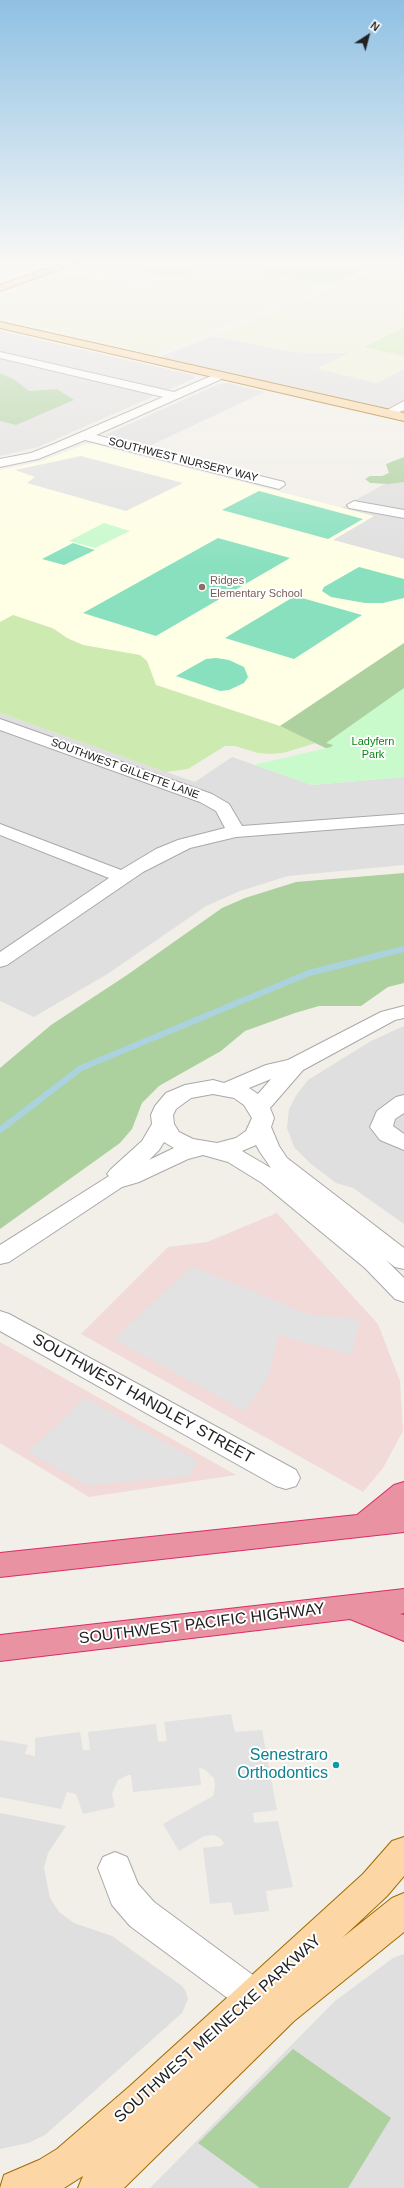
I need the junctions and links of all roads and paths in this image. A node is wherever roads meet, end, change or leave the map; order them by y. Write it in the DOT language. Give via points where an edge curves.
graph roads {
  1 [pos="47,365"];
  2 [pos="178,365"];
  3 [pos="222,375"];
  4 [pos="176,396"];
  5 [pos="404,405"];
  6 [pos="388,413"];
  7 [pos="404,417"];
  8 [pos="86,436"];
  9 [pos="0,463"];
  10 [pos="279,486"];
  11 [pos="354,505"];
  12 [pos="404,514"];
  13 [pos="0,724"];
  14 [pos="404,819"];
  15 [pos="0,829"];
  16 [pos="236,832"];
  17 [pos="123,877"];
  18 [pos="2,958"];
  19 [pos="404,1012"];
  20 [pos="295,1065"];
  21 [pos="228,1089"];
  22 [pos="404,1102"];
  23 [pos="260,1118"];
  24 [pos="163,1124"];
  25 [pos="404,1143"];
  26 [pos="208,1149"];
  27 [pos="114,1182"];
  28 [pos="0,1256"];
  29 [pos="404,1261"];
  30 [pos="404,1292"];
  31 [pos="0,1320"];
  32 [pos="286,1478"];
  33 [pos="404,1493"];
  34 [pos="404,1521"];
  35 [pos="363,1526"];
  36 [pos="0,1565"];
  37 [pos="404,1601"];
  38 [pos="353,1607"];
  39 [pos="404,1628"];
  40 [pos="0,1648"];
  41 [pos="404,1852"];
  42 [pos="114,1868"];
  43 [pos="404,1909"];
  44 [pos="253,1996"];
  45 [pos="17,2188"];
  46 [pos="97,2188"];
  1 -- 4 [label="street"];
  2 -- 3 [label="main road"];
  3 -- 4 [label="street"];
  3 -- 6 [label="main road"];
  4 -- 8 [label="street"];
  5 -- 6 [label="street"];
  6 -- 7 [label="main road"];
  8 -- 9 [label="street" via="34,456"];
  8 -- 10 [label="street, SOUTHWEST NURSERY WAY"];
  11 -- 12 [label="street"];
  13 -- 16 [label="street, SOUTHWEST GILLETTE LANE" via="206,798 223,808"];
  14 -- 16 [label="street"];
  15 -- 17 [label="street"];
  16 -- 17 [label="street" via="184,844 163,853"];
  17 -- 18 [label="street"];
  19 -- 20 [label="street" via="388,1016"];
  20 -- 21 [label="street" via="274,1070"];
  20 -- 23 [label="street" via="288,1076 269,1093"];
  21 -- 23 [label="street" via="252,1100"];
  21 -- 24 [label="street" via="199,1088 174,1098 162,1115"];
  22 -- 25 [label="street" via="385,1116 381,1126 388,1135"];
  23 -- 26 [label="street" via="254,1136 244,1143"];
  23 -- 29 [label="street" via="268,1147 279,1163"];
  24 -- 26 [label="street" via="171,1137 188,1146"];
  24 -- 27 [label="street" via="151,1145 121,1170"];
  26 -- 27 [label="street" via="180,1154"];
  26 -- 30 [label="street" via="236,1158 270,1178 374,1262"];
  27 -- 28 [label="street"];
  31 -- 32 [label="street, SOUTHWEST HANDLEY STREET"];
  33 -- 35 [label="highway"];
  34 -- 35 [label="highway"];
  35 -- 36 [label="highway"];
  37 -- 38 [label="highway, SOUTHWEST PACIFIC HIGHWAY"];
  38 -- 39 [label="highway"];
  38 -- 40 [label="highway, SOUTHWEST PACIFIC HIGHWAY"];
  41 -- 44 [label="main road, SOUTHWEST MEINECKE PARKWAY" via="369,1890"];
  42 -- 44 [label="street" via="124,1894 142,1914"];
  43 -- 46 [label="main road, SOUTHWEST MEINECKE PARKWAY" via="281,2009"];
  44 -- 45 [label="main road, SOUTHWEST MEINECKE PARKWAY" via="143,2099 70,2162 52,2174"];
}
